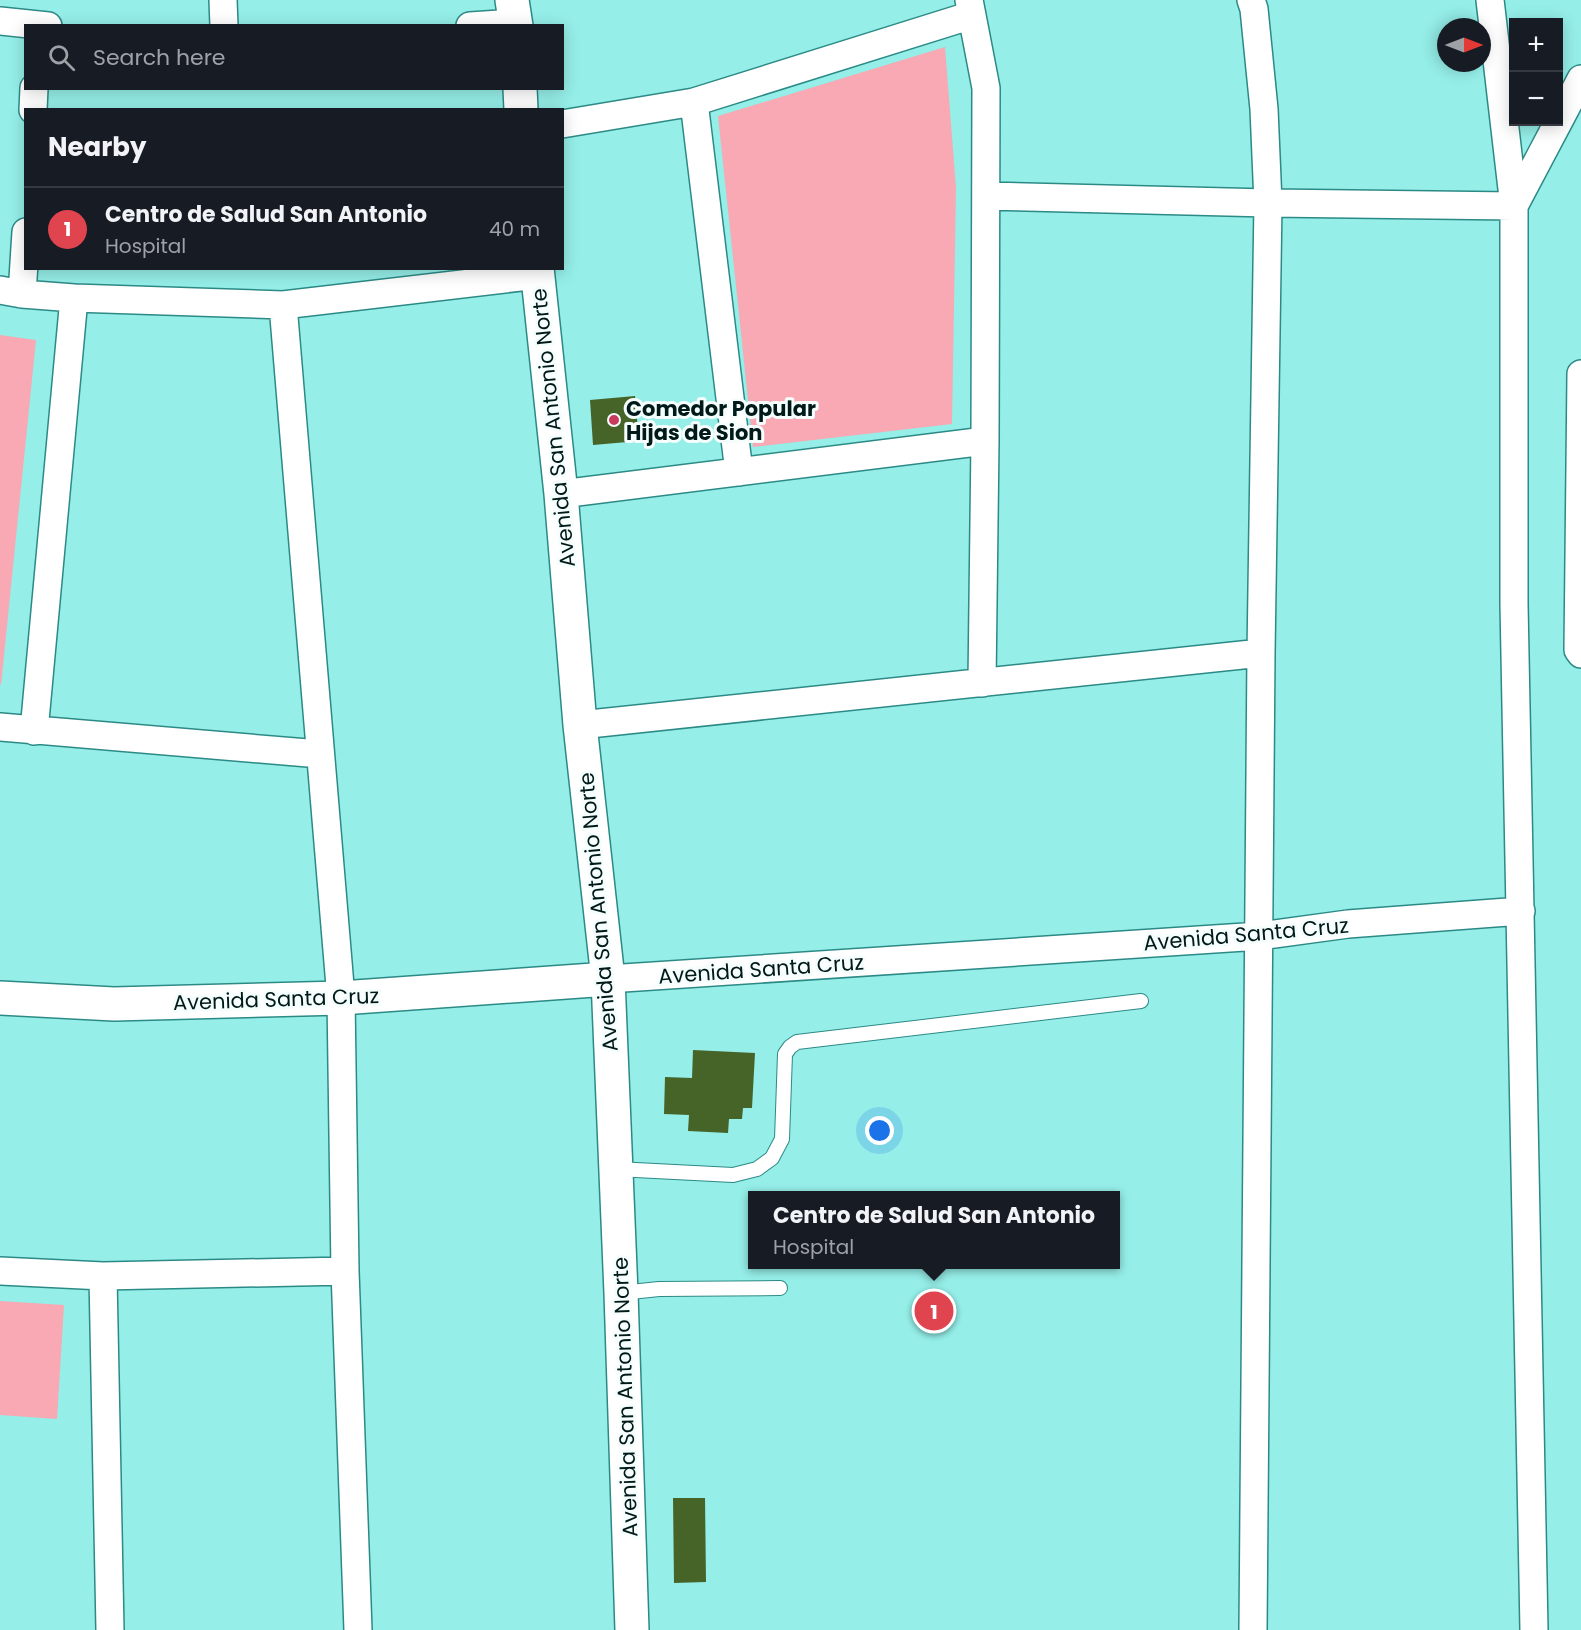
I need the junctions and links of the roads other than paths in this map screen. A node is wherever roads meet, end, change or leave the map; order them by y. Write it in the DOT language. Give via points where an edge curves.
graph roads {
  1 [pos="223,0"];
  2 [pos="1251,0"];
  3 [pos="1490,0"];
  4 [pos="970,8"];
  5 [pos="515,16"];
  6 [pos="0,21"];
  7 [pos="28,24"];
  8 [pos="224,24"];
  9 [pos="479,24"];
  10 [pos="1581,79"];
  11 [pos="34,90"];
  12 [pos="520,90"];
  13 [pos="694,102"];
  14 [pos="33,108"];
  15 [pos="521,108"];
  16 [pos="564,124"];
  17 [pos="986,196"];
  18 [pos="1268,203"];
  19 [pos="1514,206"];
  20 [pos="24,240"];
  21 [pos="538,272"];
  22 [pos="11,292"];
  23 [pos="74,298"];
  24 [pos="283,305"];
  25 [pos="1581,374"];
  26 [pos="985,441"];
  27 [pos="739,472"];
  28 [pos="561,494"];
  29 [pos="1261,653"];
  30 [pos="1581,654"];
  31 [pos="982,683"];
  32 [pos="580,725"];
  33 [pos="0,727"];
  34 [pos="34,730"];
  35 [pos="320,754"];
  36 [pos="1521,911"];
  37 [pos="1260,936"];
  38 [pos="608,979"];
  39 [pos="0,998"];
  40 [pos="341,998"];
  41 [pos="1141,1001"];
  42 [pos="616,1169"];
  43 [pos="0,1270"];
  44 [pos="345,1271"];
  45 [pos="103,1276"];
  46 [pos="780,1287"];
  47 [pos="621,1293"];
  48 [pos="110,1630"];
  49 [pos="358,1630"];
  50 [pos="632,1630"];
  51 [pos="1253,1630"];
  52 [pos="1534,1630"];
  1 -- 8 [label="street"];
  2 -- 18 [label="street" via="1264,109"];
  3 -- 19 [label="street"];
  4 -- 13 [label="street"];
  4 -- 17 [label="street" via="986,88"];
  5 -- 9 [label="street"];
  6 -- 7 [label="street"];
  10 -- 19 [label="street"];
  11 -- 14 [label="street"];
  12 -- 15 [label="street"];
  13 -- 16 [label="street"];
  13 -- 27 [label="street"];
  17 -- 18 [label="street"];
  17 -- 26 [label="street"];
  18 -- 19 [label="street"];
  18 -- 29 [label="street"];
  19 -- 36 [label="street" via="1514,604"];
  20 -- 22 [label="street"];
  21 -- 24 [label="street"];
  21 -- 28 [label="street, Avenida San Antonio Norte"];
  22 -- 23 [label="street"];
  23 -- 24 [label="street"];
  23 -- 34 [label="street"];
  24 -- 35 [label="street"];
  25 -- 30 [label="street"];
  26 -- 27 [label="street"];
  26 -- 31 [label="street"];
  27 -- 28 [label="street"];
  28 -- 32 [label="street, Avenida San Antonio Norte"];
  29 -- 31 [label="street"];
  29 -- 37 [label="street"];
  31 -- 32 [label="street"];
  32 -- 38 [label="street, Avenida San Antonio Norte"];
  33 -- 34 [label="street"];
  34 -- 35 [label="street"];
  35 -- 40 [label="street"];
  36 -- 37 [label="street, Avenida Santa Cruz" via="1348,924"];
  36 -- 52 [label="street"];
  37 -- 38 [label="street, Avenida Santa Cruz"];
  37 -- 51 [label="street"];
  38 -- 40 [label="street, Avenida Santa Cruz"];
  38 -- 42 [label="street, Avenida San Antonio Norte"];
  39 -- 40 [label="street, Avenida Santa Cruz" via="114,1004"];
  40 -- 44 [label="street"];
  41 -- 42 [label="lane" via="798,1042 785,1054 782,1139 772,1158 757,1169 733,1174"];
  42 -- 47 [label="street, Avenida San Antonio Norte"];
  43 -- 45 [label="street"];
  44 -- 45 [label="street"];
  44 -- 49 [label="street"];
  45 -- 48 [label="street"];
  46 -- 47 [label="lane"];
  47 -- 50 [label="street, Avenida San Antonio Norte"];
}
